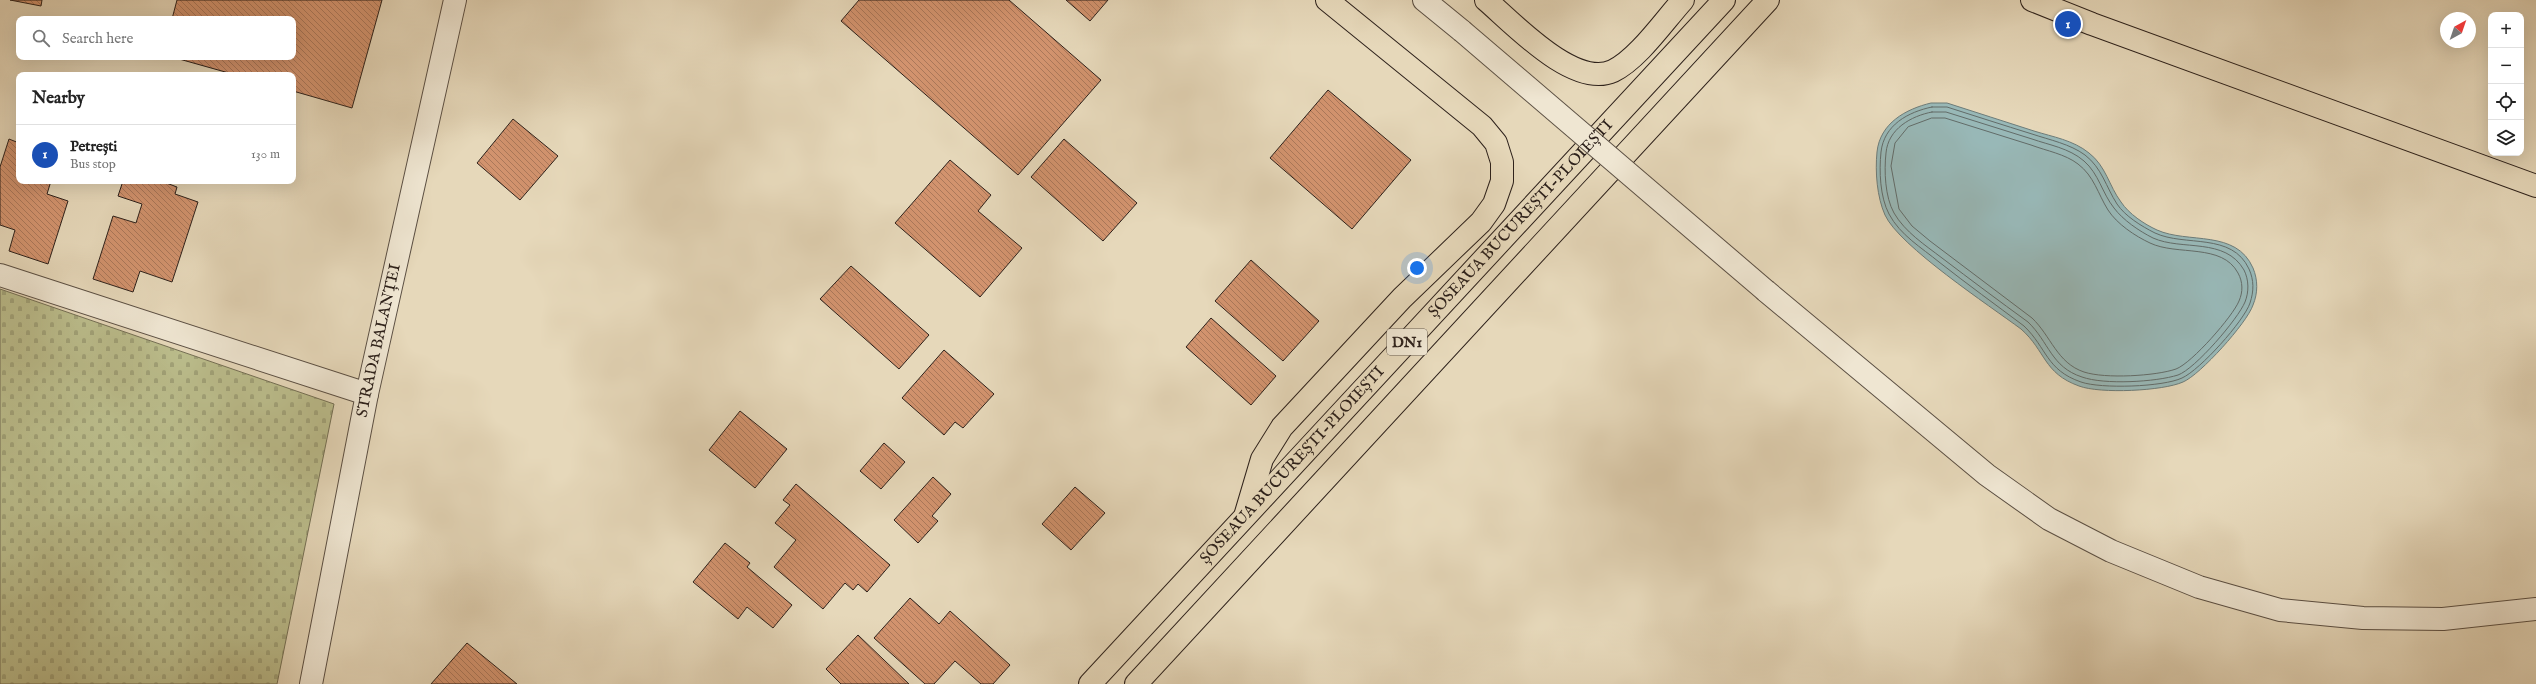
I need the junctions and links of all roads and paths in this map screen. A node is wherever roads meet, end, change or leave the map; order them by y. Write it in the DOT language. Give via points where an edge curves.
graph roads {
  1 [pos="455,0"];
  2 [pos="1327,0"];
  3 [pos="1424,0"];
  4 [pos="1486,0"];
  5 [pos="1683,0"];
  6 [pos="1724,0"];
  7 [pos="2032,0"];
  8 [pos="1770,1"];
  9 [pos="2536,186"];
  10 [pos="0,275"];
  11 [pos="367,394"];
  12 [pos="1245,517"];
  13 [pos="2536,609"];
  14 [pos="311,684"];
  15 [pos="1090,684"];
  16 [pos="1136,684"];
  1 -- 11 [label="street, STRADA BALANȚEI"];
  2 -- 12 [label="highway" via="1482,126 1496,144 1502,162 1502,181 1494,204 1481,222 1402,298 1282,427 1262,460"];
  3 -- 13 [label="street, bridge" via="1987,475 2048,519 2111,551 2199,587 2280,610 2363,618 2443,619"];
  4 -- 5 [label="highway" via="1548,52 1570,67 1593,76 1612,72 1629,60"];
  6 -- 12 [label="highway, ȘOSEAUA BUCUREȘTI-PLOIEȘTI / DN1"];
  7 -- 9 [label="highway"];
  8 -- 16 [label="highway, ȘOSEAUA BUCUREȘTI-PLOIEȘTI / DN1"];
  10 -- 11 [label="street"];
  11 -- 14 [label="street, STRADA BALANȚEI"];
  12 -- 15 [label="highway, ȘOSEAUA BUCUREȘTI-PLOIEȘTI / DN1"];
}
